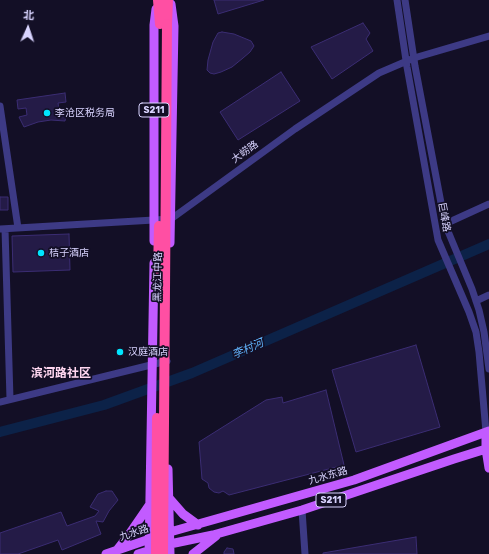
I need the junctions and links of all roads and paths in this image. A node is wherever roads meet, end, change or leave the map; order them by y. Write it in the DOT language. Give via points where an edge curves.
graph roads {
  1 [pos="157,0"];
  2 [pos="169,0"];
  3 [pos="397,0"];
  4 [pos="405,0"];
  5 [pos="164,24"];
  6 [pos="489,36"];
  7 [pos="410,60"];
  8 [pos="0,106"];
  9 [pos="1,126"];
  10 [pos="489,204"];
  11 [pos="171,219"];
  12 [pos="154,221"];
  13 [pos="444,224"];
  14 [pos="18,228"];
  15 [pos="2,229"];
  16 [pos="489,295"];
  17 [pos="476,301"];
  18 [pos="169,361"];
  19 [pos="153,364"];
  20 [pos="489,369"];
  21 [pos="10,399"];
  22 [pos="0,402"];
  23 [pos="488,431"];
  24 [pos="488,449"];
  25 [pos="489,468"];
  26 [pos="169,498"];
  27 [pos="150,504"];
  28 [pos="302,510"];
  29 [pos="198,525"];
  30 [pos="170,532"];
  31 [pos="219,533"];
  32 [pos="150,540"];
  33 [pos="170,544"];
  34 [pos="117,550"];
  35 [pos="152,553"];
  36 [pos="106,554"];
  37 [pos="138,554"];
  38 [pos="163,554"];
  39 [pos="170,554"];
  40 [pos="193,554"];
  41 [pos="305,554"];
  1 -- 5 [label="highway"];
  1 -- 12 [label="main road, 黑龙江中路 / S211" via="154,25"];
  2 -- 5 [label="highway"];
  2 -- 11 [label="main road, 黑龙江中路 / S211" via="174,26"];
  3 -- 7 [label="street, 巨峰路"];
  4 -- 7 [label="street, 巨峰路"];
  5 -- 35 [label="highway, 黑龙江中路, bridge"];
  5 -- 38 [label="highway, 黑龙江中路, bridge"];
  6 -- 7 [label="street, 大崂路"];
  7 -- 11 [label="street, 大崂路" via="380,73 295,129"];
  7 -- 13 [label="street, 巨峰路"];
  7 -- 23 [label="street, 巨峰路" via="438,240 476,332"];
  8 -- 9 [label="street"];
  9 -- 14 [label="street"];
  10 -- 13 [label="street"];
  11 -- 12 [label="street, 大崂路"];
  11 -- 18 [label="main road, 黑龙江中路 / S211"];
  12 -- 14 [label="street, 大崂路"];
  12 -- 19 [label="main road, 黑龙江中路 / S211"];
  13 -- 17 [label="street, 巨峰路"];
  14 -- 15 [label="street, 大崂路"];
  15 -- 21 [label="street"];
  16 -- 17 [label="street"];
  17 -- 20 [label="street, 巨峰路" via="484,332"];
  18 -- 19 [label="street"];
  18 -- 26 [label="main road, 黑龙江中路 / S211"];
  19 -- 21 [label="street"];
  19 -- 27 [label="main road, 黑龙江中路 / S211"];
  21 -- 22 [label="street"];
  23 -- 24 [label="main road"];
  23 -- 29 [label="main road, 九水东路 / S211" via="354,480"];
  24 -- 25 [label="main road"];
  24 -- 28 [label="main road, S211"];
  26 -- 29 [label="main road" via="183,514"];
  26 -- 30 [label="main road, 黑龙江中路 / S211"];
  27 -- 32 [label="main road, 黑龙江中路 / S211"];
  27 -- 34 [label="main road"];
  28 -- 31 [label="main road, S211"];
  28 -- 41 [label="street"];
  29 -- 30 [label="main road, 九水东路 / S211"];
  30 -- 32 [label="main road, 九水路"];
  30 -- 33 [label="main road, 黑龙江中路"];
  31 -- 33 [label="main road, S211"];
  31 -- 40 [label="main road"];
  32 -- 34 [label="main road, 九水路"];
  32 -- 35 [label="main road, 黑龙江中路 / S211"];
  33 -- 35 [label="main road, S211"];
  33 -- 39 [label="main road, 黑龙江中路"];
  34 -- 36 [label="main road, 九水路"];
  35 -- 37 [label="main road"];
}
